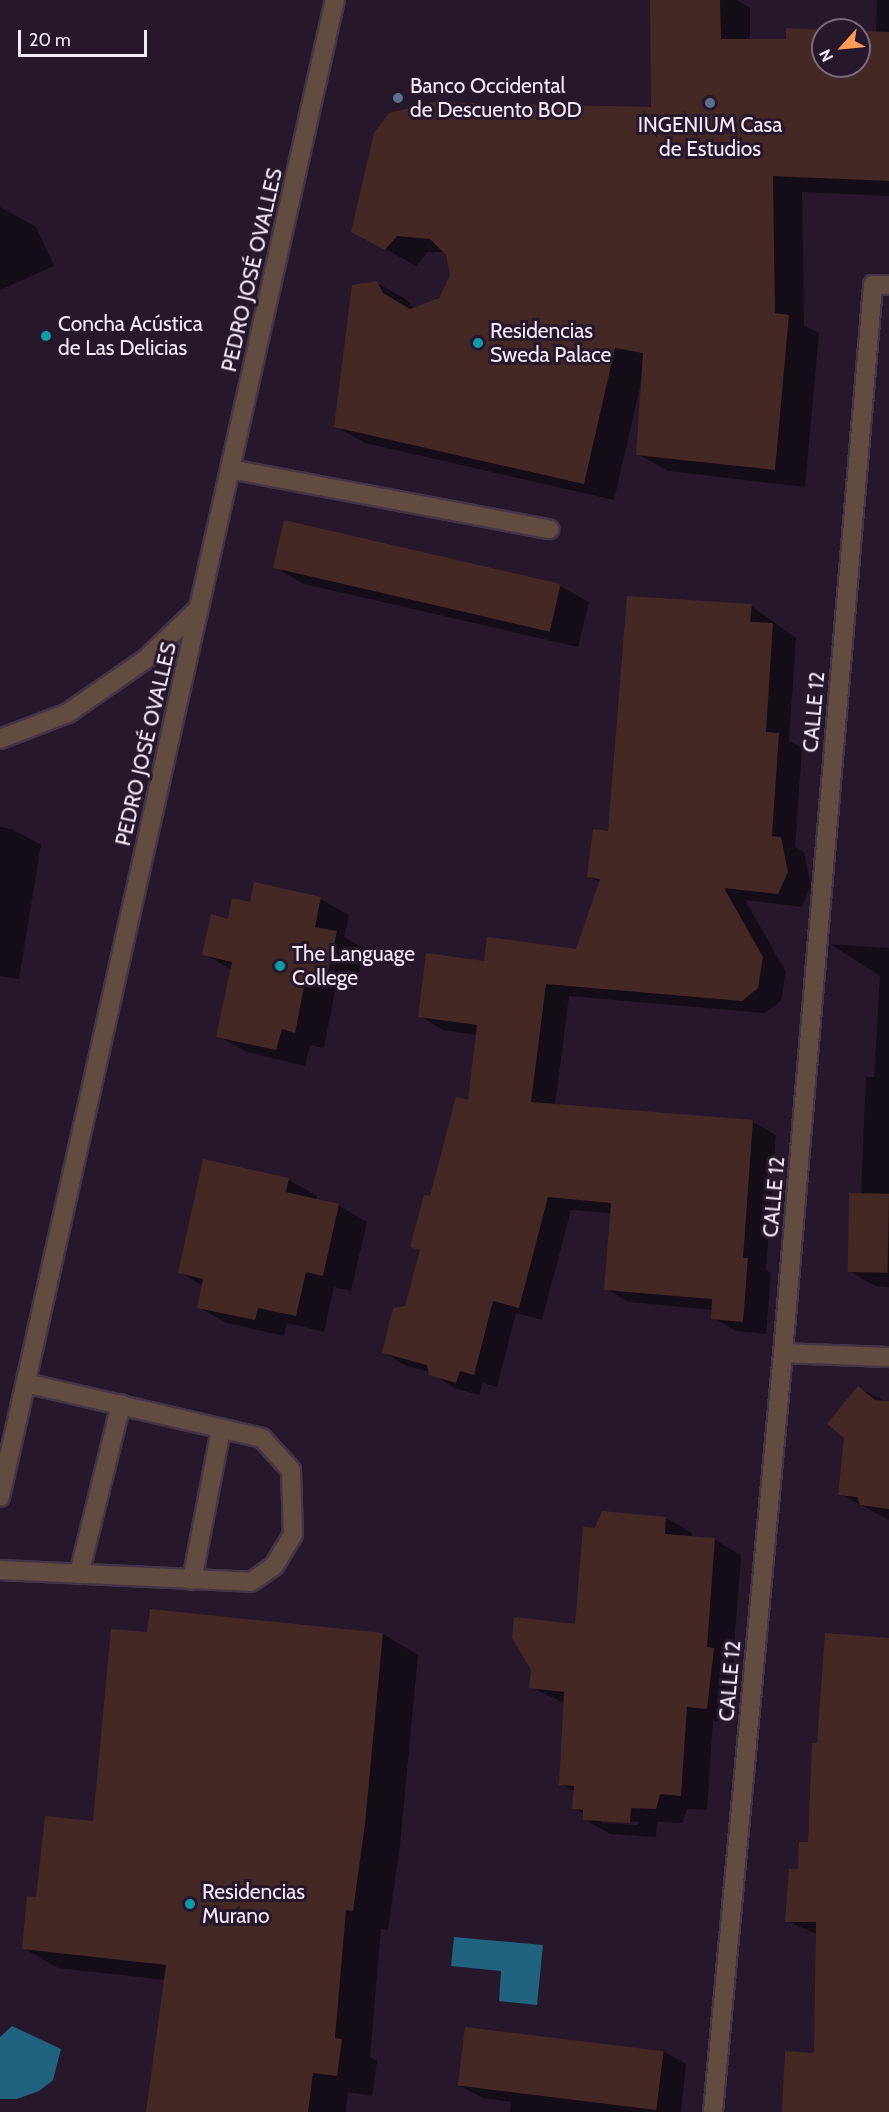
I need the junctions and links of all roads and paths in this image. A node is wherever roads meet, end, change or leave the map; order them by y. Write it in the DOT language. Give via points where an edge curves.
graph roads {
  1 [pos="336,0"];
  2 [pos="881,285"];
  3 [pos="230,469"];
  4 [pos="549,529"];
  5 [pos="199,608"];
  6 [pos="0,739"];
  7 [pos="783,1353"];
  8 [pos="889,1357"];
  9 [pos="26,1383"];
  10 [pos="121,1404"];
  11 [pos="221,1428"];
  12 [pos="0,1497"];
  13 [pos="0,1570"];
  14 [pos="79,1574"];
  15 [pos="192,1580"];
  16 [pos="714,2112"];
  1 -- 3 [label="street, PEDRO JOSÉ OVALLES"];
  2 -- 7 [label="street, CALLE 12"];
  3 -- 4 [label="street"];
  3 -- 5 [label="street, PEDRO JOSÉ OVALLES"];
  5 -- 6 [label="street" via="146,659 68,713"];
  5 -- 9 [label="street, PEDRO JOSÉ OVALLES"];
  7 -- 8 [label="street"];
  7 -- 16 [label="street, CALLE 12"];
  9 -- 10 [label="street"];
  9 -- 12 [label="street, PEDRO JOSÉ OVALLES"];
  10 -- 11 [label="street"];
  10 -- 14 [label="street"];
  11 -- 15 [label="street"];
  11 -- 15 [label="street" via="262,1438 291,1470 293,1534 273,1566 251,1582"];
  13 -- 14 [label="street"];
  14 -- 15 [label="street"];
}
